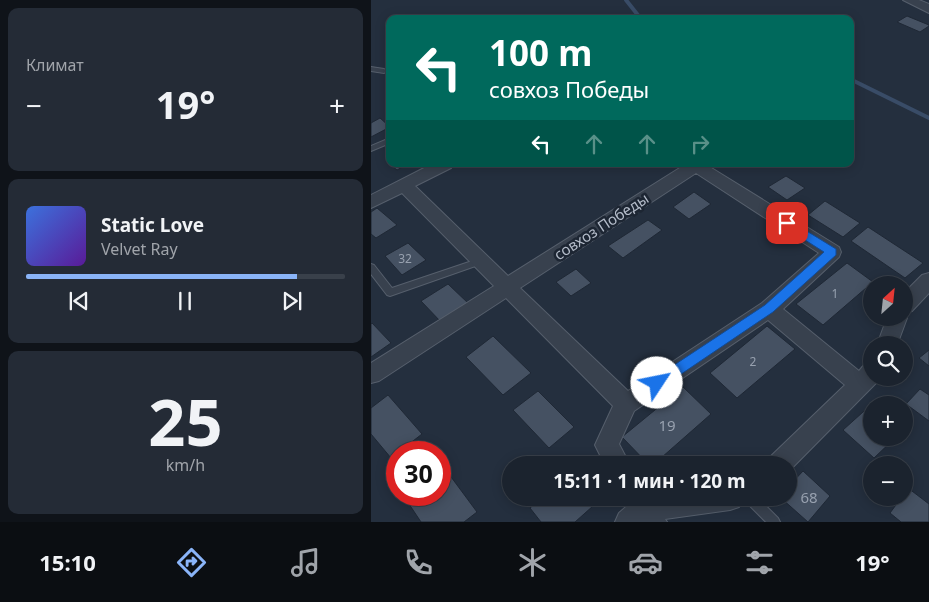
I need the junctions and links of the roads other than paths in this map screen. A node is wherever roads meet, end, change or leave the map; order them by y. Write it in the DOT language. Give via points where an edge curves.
graph roads {
  1 [pos="909,0"];
  2 [pos="929,9"];
  3 [pos="371,69"];
  4 [pos="384,71"];
  5 [pos="386,142"];
  6 [pos="371,149"];
  7 [pos="439,167"];
  8 [pos="690,167"];
  9 [pos="700,167"];
  10 [pos="404,185"];
  11 [pos="371,202"];
  12 [pos="481,261"];
  13 [pos="371,267"];
  14 [pos="929,280"];
  15 [pos="507,286"];
  16 [pos="913,297"];
  17 [pos="769,309"];
  18 [pos="371,374"];
  19 [pos="863,376"];
  20 [pos="863,381"];
  21 [pos="626,404"];
  22 [pos="613,456"];
  23 [pos="788,456"];
  24 [pos="682,506"];
  25 [pos="758,506"];
  26 [pos="640,513"];
  27 [pos="774,522"];
  1 -- 2 [label="street"];
  3 -- 4 [label="lane"];
  5 -- 6 [label="lane"];
  7 -- 10 [label="street"];
  8 -- 15 [label="street, совхоз Победы"];
  9 -- 17 [label="street, совхоз Победы" via="832,252"];
  10 -- 11 [label="street"];
  10 -- 12 [label="street"];
  12 -- 13 [label="lane" via="390,292"];
  12 -- 15 [label="street"];
  14 -- 16 [label="street"];
  15 -- 18 [label="street, совхоз Победы"];
  15 -- 21 [label="street"];
  17 -- 19 [label="street"];
  17 -- 21 [label="street, совхоз Победы"];
  20 -- 23 [label="street"];
  21 -- 22 [label="street" via="607,445"];
  24 -- 26 [label="street"];
  25 -- 27 [label="lane"];
}
